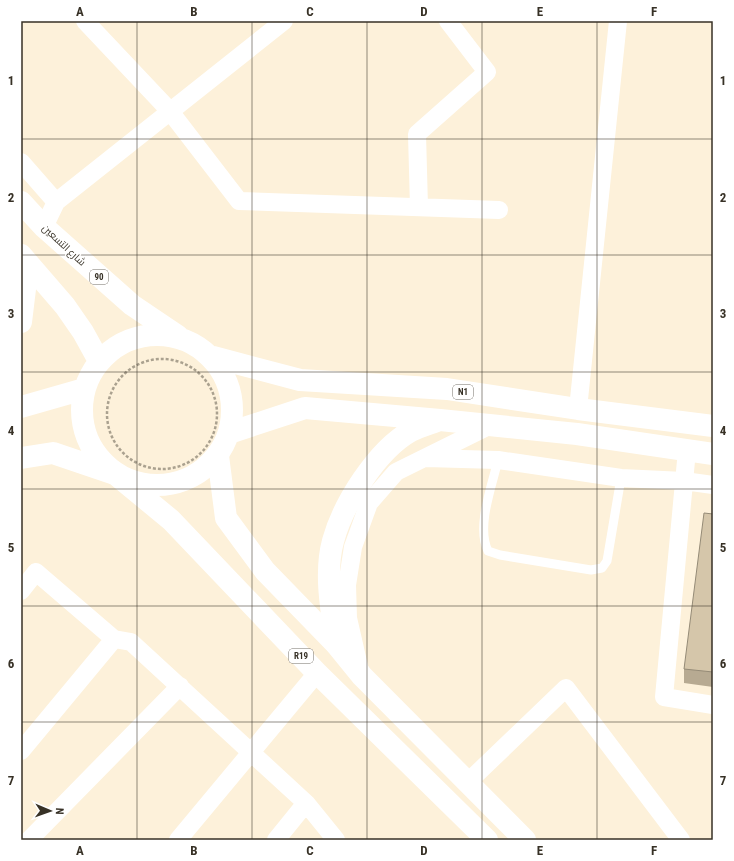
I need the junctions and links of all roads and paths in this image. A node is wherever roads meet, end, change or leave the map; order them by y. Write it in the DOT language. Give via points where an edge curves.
graph roads {
  1 [pos="85,21"];
  2 [pos="284,21"];
  3 [pos="448,21"];
  4 [pos="618,21"];
  5 [pos="170,110"];
  6 [pos="21,162"];
  7 [pos="21,202"];
  8 [pos="56,202"];
  9 [pos="419,207"];
  10 [pos="499,210"];
  11 [pos="44,227"];
  12 [pos="21,255"];
  13 [pos="21,273"];
  14 [pos="21,322"];
  15 [pos="186,342"];
  16 [pos="213,357"];
  17 [pos="99,361"];
  18 [pos="84,389"];
  19 [pos="216,404"];
  20 [pos="21,408"];
  21 [pos="578,409"];
  22 [pos="440,420"];
  23 [pos="490,425"];
  24 [pos="713,426"];
  25 [pos="229,433"];
  26 [pos="687,450"];
  27 [pos="713,454"];
  28 [pos="218,456"];
  29 [pos="21,458"];
  30 [pos="425,458"];
  31 [pos="498,460"];
  32 [pos="114,473"];
  33 [pos="621,478"];
  34 [pos="684,481"];
  35 [pos="713,485"];
  36 [pos="21,591"];
  37 [pos="114,639"];
  38 [pos="336,644"];
  39 [pos="317,673"];
  40 [pos="362,676"];
  41 [pos="180,686"];
  42 [pos="713,705"];
  43 [pos="21,751"];
  44 [pos="251,752"];
  45 [pos="468,782"];
  46 [pos="306,803"];
  47 [pos="29,840"];
  48 [pos="178,840"];
  49 [pos="276,840"];
  50 [pos="336,840"];
  51 [pos="488,840"];
  52 [pos="525,840"];
  53 [pos="681,840"];
  1 -- 5 [label="street"];
  2 -- 5 [label="street"];
  3 -- 9 [label="street" via="487,72 417,134"];
  4 -- 21 [label="street"];
  5 -- 8 [label="street"];
  5 -- 9 [label="street" via="239,201"];
  6 -- 8 [label="street"];
  7 -- 11 [label="main road, شارع التسعين / 90"];
  8 -- 11 [label="street"];
  9 -- 10 [label="street"];
  11 -- 15 [label="main road, شارع التسعين / 90" via="132,305"];
  12 -- 17 [label="main road" via="65,306"];
  13 -- 14 [label="main road" via="26,289"];
  15 -- 16 [label="main road"];
  15 -- 17 [label="main road" via="164,334 140,336 117,345"];
  16 -- 21 [label="main road, N1" via="300,380 447,389"];
  16 -- 25 [label="main road" via="228,383 233,408"];
  17 -- 18 [label="main road"];
  18 -- 20 [label="main road"];
  18 -- 32 [label="main road" via="82,421 87,436 93,451"];
  19 -- 19 [label="path" via="208,384 194,368 174,359 152,359 132,367 116,382 108,402 107,423 115,444 130,459 150,468 171,469 192,461 207,446 216,426"];
  21 -- 24 [label="main road, N1"];
  22 -- 23 [label="main road"];
  22 -- 25 [label="main road" via="305,408"];
  22 -- 38 [label="main road" via="411,431 384,452 363,480 343,515 333,542 330,573"];
  23 -- 26 [label="main road" via="577,434"];
  23 -- 30 [label="street"];
  25 -- 28 [label="main road"];
  26 -- 27 [label="main road"];
  26 -- 34 [label="street"];
  28 -- 32 [label="main road" via="197,475 170,485 141,485"];
  28 -- 38 [label="main road" via="226,518 265,571"];
  29 -- 32 [label="main road" via="53,453"];
  30 -- 31 [label="street"];
  30 -- 40 [label="street" via="396,472 369,503 353,547 347,585 348,618"];
  31 -- 33 [label="street"];
  31 -- 33 [label="lane" via="483,526 483,541 488,551 591,570 602,568 607,561"];
  32 -- 39 [label="main road, R19" via="170,520"];
  33 -- 34 [label="street"];
  34 -- 35 [label="street"];
  34 -- 42 [label="street" via="664,697"];
  36 -- 37 [label="street" via="36,572"];
  37 -- 41 [label="street" via="131,642"];
  37 -- 43 [label="street"];
  38 -- 40 [label="main road"];
  39 -- 44 [label="street"];
  39 -- 51 [label="main road, R19"];
  40 -- 45 [label="main road"];
  41 -- 44 [label="street"];
  41 -- 47 [label="street"];
  44 -- 46 [label="street"];
  44 -- 48 [label="street"];
  45 -- 52 [label="main road"];
  45 -- 53 [label="street" via="566,688"];
  46 -- 49 [label="street"];
  46 -- 50 [label="street"];
}
